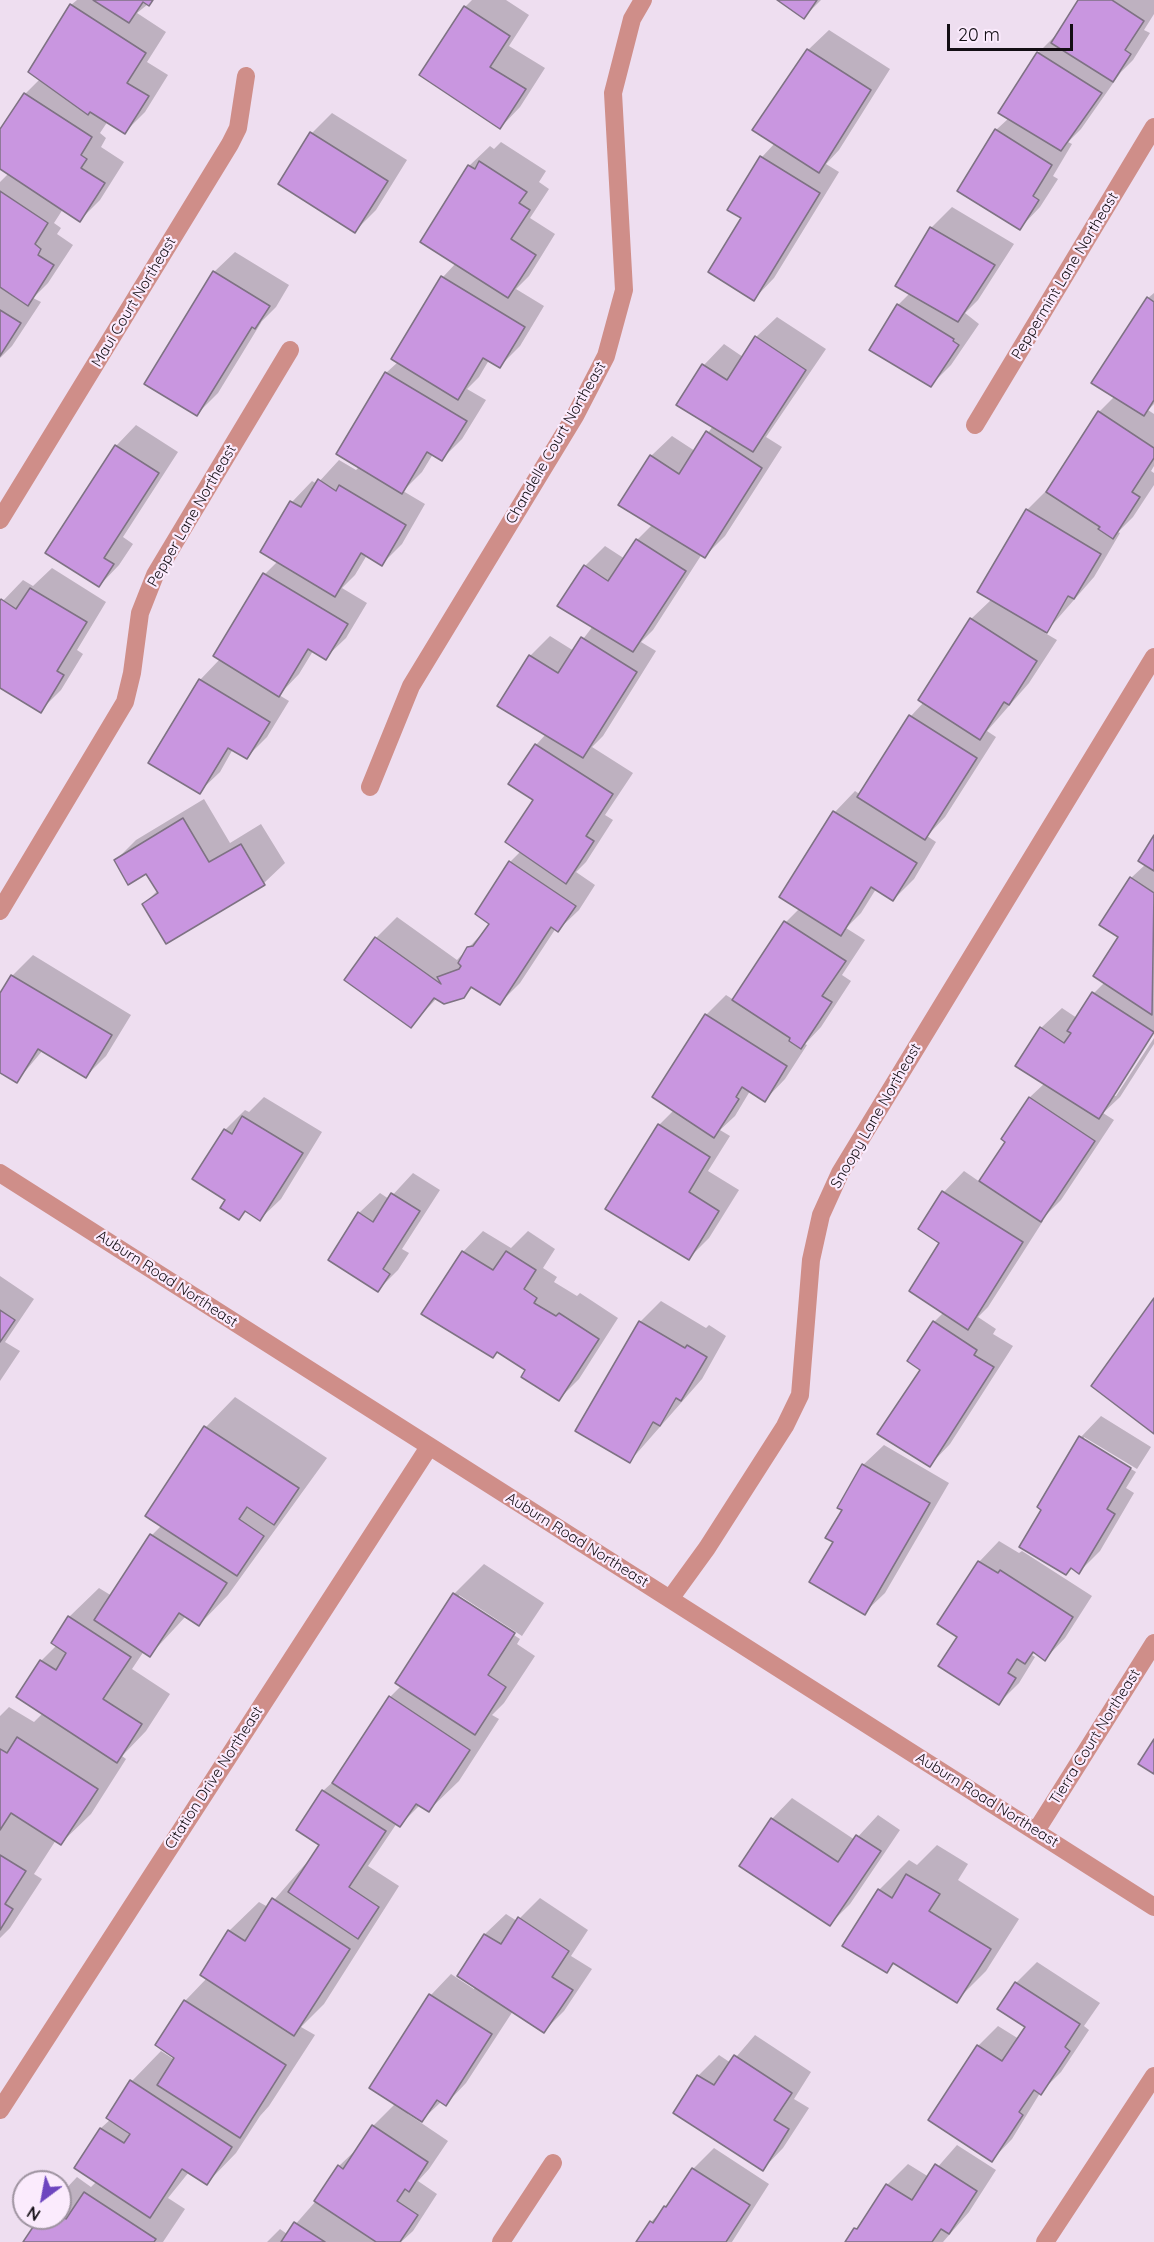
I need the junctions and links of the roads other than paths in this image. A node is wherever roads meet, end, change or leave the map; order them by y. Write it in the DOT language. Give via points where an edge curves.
graph roads {
  1 [pos="643,0"];
  2 [pos="246,76"];
  3 [pos="1154,127"];
  4 [pos="290,350"];
  5 [pos="975,425"];
  6 [pos="0,520"];
  7 [pos="1154,657"];
  8 [pos="370,787"];
  9 [pos="0,911"];
  10 [pos="0,1173"];
  11 [pos="429,1447"];
  12 [pos="670,1599"];
  13 [pos="1154,1643"];
  14 [pos="1036,1831"];
  15 [pos="1154,1907"];
  16 [pos="1154,2076"];
  17 [pos="0,2110"];
  18 [pos="553,2163"];
  19 [pos="501,2242"];
  20 [pos="1045,2242"];
  1 -- 8 [label="street, Chandelle Court Northeast" via="632,19 613,93 624,290 606,356 575,416 411,686"];
  2 -- 6 [label="street, Maui Court Northeast" via="238,128 230,144"];
  3 -- 5 [label="street, Peppermint Lane Northeast"];
  4 -- 9 [label="street, Pepper Lane Northeast" via="155,574 140,613 125,702"];
  7 -- 12 [label="street, Snoopy Lane Northeast" via="840,1173 821,1215 811,1260 800,1395 785,1426"];
  10 -- 11 [label="street, Auburn Road Northeast"];
  11 -- 12 [label="street, Auburn Road Northeast"];
  11 -- 17 [label="street, Citation Drive Northeast"];
  12 -- 14 [label="street, Auburn Road Northeast"];
  13 -- 14 [label="street, Tierra Court Northeast"];
  14 -- 15 [label="street, Auburn Road Northeast"];
  16 -- 20 [label="street"];
  18 -- 19 [label="street"];
}
